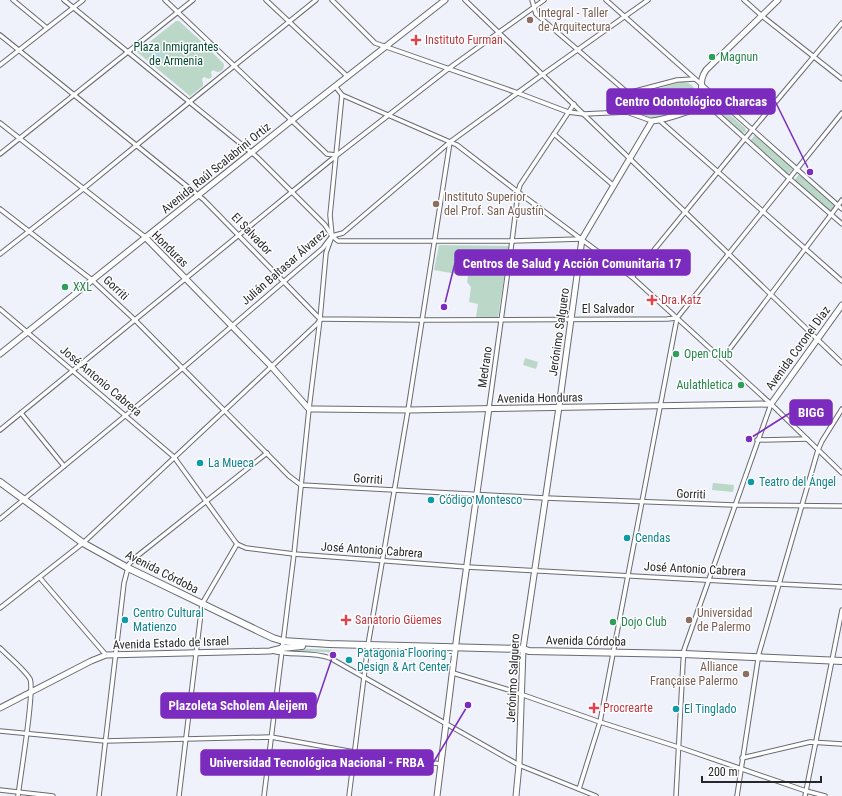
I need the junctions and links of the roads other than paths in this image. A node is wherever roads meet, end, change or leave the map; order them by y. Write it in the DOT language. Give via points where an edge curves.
graph roads {
  1 [pos="13,0"];
  2 [pos="64,0"];
  3 [pos="84,0"];
  4 [pos="165,0"];
  5 [pos="193,0"];
  6 [pos="266,0"];
  7 [pos="316,0"];
  8 [pos="332,0"];
  9 [pos="445,0"];
  10 [pos="465,0"];
  11 [pos="532,0"];
  12 [pos="544,0"];
  13 [pos="606,0"];
  14 [pos="648,0"];
  15 [pos="744,0"];
  16 [pos="778,0"];
  17 [pos="534,7"];
  18 [pos="74,8"];
  19 [pos="178,12"];
  20 [pos="762,16"];
  21 [pos="624,17"];
  22 [pos="289,22"];
  23 [pos="842,23"];
  24 [pos="47,28"];
  25 [pos="499,33"];
  26 [pos="0,35"];
  27 [pos="385,46"];
  28 [pos="19,50"];
  29 [pos="578,50"];
  30 [pos="128,52"];
  31 [pos="814,57"];
  32 [pos="0,65"];
  33 [pos="234,66"];
  34 [pos="448,69"];
  35 [pos="542,75"];
  36 [pos="347,76"];
  37 [pos="842,78"];
  38 [pos="696,79"];
  39 [pos="701,84"];
  40 [pos="335,86"];
  41 [pos="518,93"];
  42 [pos="74,95"];
  43 [pos="342,95"];
  44 [pos="189,102"];
  45 [pos="574,104"];
  46 [pos="692,109"];
  47 [pos="568,112"];
  48 [pos="842,113"];
  49 [pos="584,114"];
  50 [pos="388,115"];
  51 [pos="292,120"];
  52 [pos="659,120"];
  53 [pos="652,121"];
  54 [pos="0,123"];
  55 [pos="752,130"];
  56 [pos="554,134"];
  57 [pos="19,138"];
  58 [pos="745,139"];
  59 [pos="450,142"];
  60 [pos="136,145"];
  61 [pos="252,152"];
  62 [pos="0,154"];
  63 [pos="337,154"];
  64 [pos="630,158"];
  65 [pos="797,170"];
  66 [pos="718,172"];
  67 [pos="790,179"];
  68 [pos="614,186"];
  69 [pos="83,189"];
  70 [pos="292,192"];
  71 [pos="518,192"];
  72 [pos="198,194"];
  73 [pos="842,200"];
  74 [pos="838,205"];
  75 [pos="0,209"];
  76 [pos="842,209"];
  77 [pos="763,211"];
  78 [pos="686,212"];
  79 [pos="831,214"];
  80 [pos="842,224"];
  81 [pos="29,231"];
  82 [pos="239,235"];
  83 [pos="332,236"];
  84 [pos="145,238"];
  85 [pos="582,239"];
  86 [pos="435,241"];
  87 [pos="512,241"];
  88 [pos="805,248"];
  89 [pos="0,254"];
  90 [pos="729,254"];
  91 [pos="632,277"];
  92 [pos="186,278"];
  93 [pos="92,280"];
  94 [pos="284,281"];
  95 [pos="842,281"];
  96 [pos="771,294"];
  97 [pos="842,305"];
  98 [pos="0,309"];
  99 [pos="677,318"];
  100 [pos="320,319"];
  101 [pos="571,319"];
  102 [pos="135,320"];
  103 [pos="422,320"];
  104 [pos="502,320"];
  105 [pos="232,326"];
  106 [pos="27,332"];
  107 [pos="818,339"];
  108 [pos="0,354"];
  109 [pos="722,359"];
  110 [pos="842,363"];
  111 [pos="271,366"];
  112 [pos="183,368"];
  113 [pos="73,371"];
  114 [pos="770,404"];
  115 [pos="660,406"];
  116 [pos="559,407"];
  117 [pos="309,408"];
  118 [pos="489,408"];
  119 [pos="842,409"];
  120 [pos="225,410"];
  121 [pos="408,410"];
  122 [pos="22,413"];
  123 [pos="126,415"];
  124 [pos="0,430"];
  125 [pos="807,439"];
  126 [pos="757,440"];
  127 [pos="818,450"];
  128 [pos="267,453"];
  129 [pos="174,457"];
  130 [pos="64,466"];
  131 [pos="842,473"];
  132 [pos="0,482"];
  133 [pos="301,485"];
  134 [pos="394,491"];
  135 [pos="477,495"];
  136 [pos="545,498"];
  137 [pos="24,500"];
  138 [pos="207,501"];
  139 [pos="642,502"];
  140 [pos="734,505"];
  141 [pos="842,506"];
  142 [pos="801,507"];
  143 [pos="0,519"];
  144 [pos="83,543"];
  145 [pos="237,544"];
  146 [pos="294,554"];
  147 [pos="383,561"];
  148 [pos="467,566"];
  149 [pos="128,568"];
  150 [pos="534,570"];
  151 [pos="628,575"];
  152 [pos="40,578"];
  153 [pos="709,580"];
  154 [pos="779,584"];
  155 [pos="842,587"];
  156 [pos="202,604"];
  157 [pos="0,608"];
  158 [pos="842,610"];
  159 [pos="283,641"];
  160 [pos="329,644"];
  161 [pos="368,645"];
  162 [pos="0,648"];
  163 [pos="457,648"];
  164 [pos="522,649"];
  165 [pos="281,651"];
  166 [pos="196,652"];
  167 [pos="614,653"];
  168 [pos="115,654"];
  169 [pos="684,654"];
  170 [pos="106,655"];
  171 [pos="758,658"];
  172 [pos="832,661"];
  173 [pos="842,662"];
  174 [pos="454,673"];
  175 [pos="364,677"];
  176 [pos="31,691"];
  177 [pos="521,695"];
  178 [pos="0,708"];
  179 [pos="600,722"];
  180 [pos="447,724"];
  181 [pos="0,731"];
  182 [pos="26,733"];
  183 [pos="271,737"];
  184 [pos="186,739"];
  185 [pos="105,741"];
  186 [pos="816,742"];
  187 [pos="842,744"];
  188 [pos="678,747"];
  189 [pos="354,752"];
  190 [pos="742,758"];
  191 [pos="441,764"];
  192 [pos="519,765"];
  193 [pos="740,768"];
  194 [pos="578,789"];
  195 [pos="0,790"];
  196 [pos="806,791"];
  197 [pos="18,794"];
  198 [pos="589,795"];
  199 [pos="53,796"];
  200 [pos="99,796"];
  201 [pos="179,796"];
  202 [pos="264,796"];
  203 [pos="349,796"];
  204 [pos="437,796"];
  205 [pos="516,796"];
  206 [pos="596,796"];
  207 [pos="676,796"];
  208 [pos="736,796"];
  209 [pos="806,796"];
  210 [pos="825,796"];
  1 -- 24 [label="street"];
  2 -- 18 [label="street"];
  3 -- 18 [label="street"];
  4 -- 19 [label="street"];
  5 -- 19 [label="street"];
  6 -- 22 [label="street"];
  7 -- 22 [label="street"];
  8 -- 27 [label="street" via="375,43"];
  9 -- 27 [label="main road, Avenida Raúl Scalabrini Ortiz"];
  10 -- 25 [label="street"];
  11 -- 17 [label="street"];
  12 -- 17 [label="street"];
  13 -- 21 [label="street"];
  14 -- 21 [label="street, Julián Baltasar Álvarez"];
  15 -- 20 [label="street"];
  16 -- 20 [label="main road"];
  17 -- 25 [label="street"];
  17 -- 29 [label="street" via="536,14"];
  18 -- 24 [label="street"];
  18 -- 30 [label="street"];
  19 -- 30 [label="street"];
  19 -- 33 [label="street"];
  20 -- 31 [label="street"];
  20 -- 39 [label="main road" via="706,70"];
  21 -- 29 [label="street, Julián Baltasar Álvarez"];
  21 -- 38 [label="street"];
  22 -- 33 [label="street"];
  22 -- 36 [label="street"];
  23 -- 31 [label="street"];
  24 -- 28 [label="street"];
  25 -- 34 [label="street"];
  25 -- 35 [label="street"];
  26 -- 28 [label="street, El Salvador"];
  27 -- 34 [label="street"];
  27 -- 36 [label="main road, Avenida Raúl Scalabrini Ortiz"];
  28 -- 32 [label="street"];
  28 -- 42 [label="street, El Salvador"];
  29 -- 35 [label="street, Julián Baltasar Álvarez"];
  29 -- 38 [label="street" via="628,93 677,80"];
  30 -- 42 [label="street"];
  30 -- 44 [label="street"];
  31 -- 37 [label="street"];
  31 -- 55 [label="street"];
  33 -- 44 [label="street"];
  33 -- 51 [label="street"];
  34 -- 41 [label="street"];
  34 -- 50 [label="street"];
  35 -- 41 [label="street, Julián Baltasar Álvarez"];
  35 -- 45 [label="street"];
  36 -- 40 [label="main road, Avenida Raúl Scalabrini Ortiz"];
  38 -- 39 [label="street"];
  39 -- 46 [label="main road" via="701,95"];
  39 -- 55 [label="street"];
  40 -- 43 [label="street"];
  40 -- 51 [label="main road, Avenida Raúl Scalabrini Ortiz"];
  41 -- 47 [label="street"];
  41 -- 59 [label="street, Julián Baltasar Álvarez"];
  42 -- 57 [label="street"];
  42 -- 60 [label="street, El Salvador"];
  43 -- 50 [label="street"];
  43 -- 63 [label="street"];
  44 -- 60 [label="street"];
  44 -- 61 [label="street"];
  45 -- 47 [label="street, Medrano"];
  45 -- 49 [label="street"];
  46 -- 52 [label="main road"];
  46 -- 58 [label="street" via="711,108"];
  47 -- 49 [label="street"];
  47 -- 56 [label="street, Medrano"];
  48 -- 65 [label="street"];
  49 -- 53 [label="street" via="627,112"];
  49 -- 64 [label="street"];
  50 -- 59 [label="street"];
  50 -- 63 [label="street"];
  51 -- 61 [label="main road, Avenida Raúl Scalabrini Ortiz"];
  51 -- 63 [label="street" via="327,154"];
  52 -- 53 [label="main road"];
  52 -- 66 [label="street"];
  53 -- 64 [label="main road, Jerónimo Salguero"];
  54 -- 57 [label="street, Honduras"];
  55 -- 58 [label="street"];
  55 -- 65 [label="street"];
  56 -- 68 [label="street"];
  56 -- 71 [label="street, Medrano"];
  57 -- 62 [label="street"];
  57 -- 69 [label="street, Honduras"];
  58 -- 66 [label="street"];
  58 -- 67 [label="street"];
  59 -- 71 [label="street"];
  59 -- 83 [label="street, Julián Baltasar Álvarez" via="343,233"];
  59 -- 86 [label="street"];
  60 -- 69 [label="street"];
  60 -- 72 [label="street, El Salvador"];
  61 -- 70 [label="street"];
  61 -- 72 [label="main road, Avenida Raúl Scalabrini Ortiz"];
  63 -- 70 [label="street"];
  63 -- 83 [label="street" via="330,215"];
  64 -- 68 [label="main road, Jerónimo Salguero"];
  64 -- 78 [label="street"];
  65 -- 67 [label="street"];
  65 -- 74 [label="street"];
  66 -- 77 [label="street"];
  66 -- 78 [label="street"];
  67 -- 77 [label="street"];
  67 -- 79 [label="street"];
  68 -- 85 [label="main road, Jerónimo Salguero"];
  69 -- 81 [label="street"];
  69 -- 84 [label="street, Honduras"];
  70 -- 82 [label="street"];
  70 -- 83 [label="street" via="325,225"];
  71 -- 85 [label="street"];
  71 -- 87 [label="street, Medrano"];
  72 -- 82 [label="street, El Salvador"];
  72 -- 84 [label="main road, Avenida Raúl Scalabrini Ortiz"];
  73 -- 74 [label="street"];
  74 -- 76 [label="street"];
  74 -- 79 [label="street"];
  75 -- 81 [label="street, Gorriti"];
  77 -- 88 [label="street"];
  77 -- 90 [label="street"];
  78 -- 90 [label="street"];
  78 -- 91 [label="street"];
  79 -- 80 [label="street"];
  79 -- 88 [label="street"];
  81 -- 89 [label="street"];
  81 -- 93 [label="street, Gorriti"];
  82 -- 92 [label="street"];
  82 -- 94 [label="street, El Salvador"];
  83 -- 86 [label="street" via="340,241"];
  83 -- 94 [label="street, Julián Baltasar Álvarez" via="323,248"];
  83 -- 100 [label="street" via="326,254"];
  84 -- 92 [label="main road, Honduras"];
  84 -- 93 [label="main road, Avenida Raúl Scalabrini Ortiz"];
  85 -- 87 [label="street"];
  85 -- 91 [label="street"];
  85 -- 101 [label="main road, Jerónimo Salguero"];
  86 -- 87 [label="street"];
  86 -- 103 [label="street"];
  87 -- 104 [label="street, Medrano"];
  88 -- 95 [label="street"];
  88 -- 96 [label="street"];
  90 -- 96 [label="street"];
  90 -- 99 [label="street"];
  91 -- 99 [label="street"];
  92 -- 102 [label="street"];
  92 -- 105 [label="main road, Honduras"];
  93 -- 102 [label="street, Gorriti"];
  93 -- 106 [label="main road, Avenida Raúl Scalabrini Ortiz"];
  94 -- 100 [label="street, El Salvador"];
  94 -- 105 [label="street, Julián Baltasar Álvarez"];
  96 -- 107 [label="street"];
  96 -- 109 [label="street"];
  97 -- 107 [label="main road, Avenida Coronel Díaz"];
  98 -- 106 [label="street, José Antonio Cabrera"];
  99 -- 101 [label="street, El Salvador"];
  99 -- 109 [label="street"];
  99 -- 115 [label="street"];
  100 -- 103 [label="street, El Salvador"];
  100 -- 111 [label="street"];
  100 -- 117 [label="street"];
  101 -- 104 [label="street, El Salvador"];
  101 -- 116 [label="main road, Jerónimo Salguero"];
  102 -- 112 [label="street, Gorriti"];
  102 -- 113 [label="street"];
  103 -- 104 [label="street, El Salvador"];
  103 -- 121 [label="street"];
  104 -- 118 [label="street, Medrano"];
  105 -- 111 [label="main road, Honduras"];
  105 -- 112 [label="street, Julián Baltasar Álvarez"];
  106 -- 108 [label="main road, Avenida Raúl Scalabrini Ortiz"];
  106 -- 113 [label="street, José Antonio Cabrera"];
  107 -- 110 [label="street"];
  107 -- 114 [label="main road, Avenida Coronel Díaz"];
  109 -- 114 [label="street"];
  111 -- 117 [label="main road, Honduras"];
  111 -- 120 [label="street"];
  112 -- 120 [label="street, Gorriti"];
  112 -- 123 [label="street, Julián Baltasar Álvarez"];
  113 -- 122 [label="street"];
  113 -- 123 [label="street, José Antonio Cabrera"];
  114 -- 115 [label="main road, Avenida Honduras"];
  114 -- 125 [label="street"];
  114 -- 126 [label="street"];
  115 -- 116 [label="main road, Avenida Honduras"];
  115 -- 139 [label="street"];
  116 -- 118 [label="main road, Avenida Honduras"];
  116 -- 136 [label="main road, Jerónimo Salguero"];
  117 -- 121 [label="main road, Avenida Honduras"];
  117 -- 133 [label="street"];
  118 -- 121 [label="main road, Avenida Honduras"];
  118 -- 135 [label="main road, Medrano"];
  119 -- 127 [label="street"];
  120 -- 128 [label="street, Gorriti"];
  120 -- 129 [label="street"];
  121 -- 134 [label="street"];
  122 -- 124 [label="street"];
  122 -- 130 [label="street"];
  123 -- 129 [label="street, José Antonio Cabrera"];
  123 -- 130 [label="street, Julián Baltasar Álvarez"];
  125 -- 126 [label="street"];
  125 -- 127 [label="street"];
  126 -- 140 [label="street"];
  127 -- 131 [label="street"];
  127 -- 142 [label="street"];
  128 -- 133 [label="street, Gorriti"];
  128 -- 138 [label="street"];
  129 -- 138 [label="street, José Antonio Cabrera"];
  129 -- 144 [label="street"];
  130 -- 137 [label="street, Julián Baltasar Álvarez"];
  132 -- 137 [label="main road, Avenida Córdoba"];
  133 -- 134 [label="street, Gorriti"];
  133 -- 146 [label="street"];
  134 -- 135 [label="street, Gorriti"];
  134 -- 147 [label="street"];
  135 -- 136 [label="street, Gorriti"];
  135 -- 148 [label="main road, Medrano"];
  136 -- 139 [label="street, Gorriti"];
  136 -- 150 [label="main road, Jerónimo Salguero"];
  137 -- 143 [label="street, Julián Baltasar Álvarez"];
  137 -- 144 [label="main road, Avenida Córdoba"];
  138 -- 145 [label="street, José Antonio Cabrera"];
  138 -- 149 [label="street" via="132,560"];
  139 -- 140 [label="street, Gorriti"];
  139 -- 151 [label="street"];
  140 -- 142 [label="street, Gorriti"];
  140 -- 153 [label="street"];
  141 -- 142 [label="street, Gorriti"];
  142 -- 154 [label="street"];
  144 -- 149 [label="main road, Avenida Córdoba"];
  144 -- 152 [label="street"];
  145 -- 146 [label="street, José Antonio Cabrera" via="246,548"];
  145 -- 156 [label="street"];
  146 -- 147 [label="street, José Antonio Cabrera"];
  146 -- 159 [label="street"];
  147 -- 148 [label="street, José Antonio Cabrera"];
  147 -- 161 [label="street"];
  148 -- 150 [label="street, José Antonio Cabrera"];
  148 -- 163 [label="main road, Medrano"];
  149 -- 156 [label="main road, Avenida Córdoba"];
  149 -- 168 [label="street"];
  150 -- 151 [label="street, José Antonio Cabrera"];
  150 -- 164 [label="main road, Jerónimo Salguero"];
  151 -- 153 [label="street, José Antonio Cabrera"];
  151 -- 167 [label="street"];
  152 -- 157 [label="street"];
  152 -- 170 [label="street"];
  153 -- 154 [label="street, José Antonio Cabrera"];
  153 -- 169 [label="street"];
  154 -- 155 [label="street, José Antonio Cabrera"];
  154 -- 171 [label="street"];
  156 -- 159 [label="main road, Avenida Córdoba"];
  156 -- 166 [label="street"];
  158 -- 172 [label="street"];
  159 -- 160 [label="main road, Avenida Córdoba"];
  159 -- 165 [label="street"];
  160 -- 161 [label="main road, Avenida Córdoba"];
  160 -- 165 [label="main road, Avenida Córdoba"];
  161 -- 163 [label="main road, Avenida Córdoba"];
  161 -- 175 [label="street"];
  162 -- 176 [label="street" via="28,676"];
  163 -- 164 [label="main road, Avenida Córdoba"];
  163 -- 174 [label="main road, Medrano"];
  164 -- 167 [label="main road, Avenida Córdoba"];
  164 -- 177 [label="main road, Jerónimo Salguero"];
  165 -- 166 [label="main road, Avenida Estado de Israel"];
  165 -- 175 [label="street" via="325,656"];
  165 -- 183 [label="street"];
  166 -- 168 [label="main road, Avenida Estado de Israel"];
  166 -- 184 [label="street"];
  167 -- 169 [label="main road, Avenida Córdoba"];
  167 -- 179 [label="street"];
  168 -- 170 [label="main road, Avenida Estado de Israel"];
  168 -- 185 [label="street"];
  169 -- 171 [label="main road, Avenida Córdoba"];
  169 -- 188 [label="street"];
  170 -- 176 [label="main road, Avenida Estado de Israel"];
  171 -- 172 [label="main road, Avenida Córdoba"];
  171 -- 190 [label="street"];
  172 -- 173 [label="main road, Avenida Córdoba"];
  172 -- 186 [label="street"];
  174 -- 177 [label="street"];
  174 -- 180 [label="main road, Medrano"];
  175 -- 180 [label="street"];
  175 -- 189 [label="street"];
  176 -- 178 [label="main road, Avenida Estado de Israel"];
  176 -- 182 [label="street"];
  177 -- 179 [label="street"];
  177 -- 192 [label="main road, Jerónimo Salguero"];
  179 -- 188 [label="street"];
  179 -- 194 [label="street"];
  180 -- 191 [label="main road, Medrano"];
  180 -- 192 [label="street"];
  181 -- 182 [label="street"];
  182 -- 185 [label="street"];
  182 -- 197 [label="street"];
  183 -- 184 [label="street"];
  183 -- 189 [label="street"];
  183 -- 202 [label="street"];
  184 -- 185 [label="street"];
  184 -- 201 [label="street"];
  185 -- 200 [label="street"];
  186 -- 187 [label="street"];
  186 -- 190 [label="street"];
  186 -- 196 [label="street"];
  188 -- 193 [label="street"];
  188 -- 207 [label="street"];
  189 -- 191 [label="street"];
  189 -- 203 [label="street"];
  190 -- 193 [label="street"];
  191 -- 204 [label="main road, Medrano"];
  192 -- 194 [label="street"];
  192 -- 205 [label="main road, Jerónimo Salguero"];
  193 -- 196 [label="street"];
  193 -- 208 [label="street"];
  194 -- 198 [label="street"];
  195 -- 197 [label="street"];
  196 -- 209 [label="street"];
  196 -- 210 [label="street"];
  197 -- 199 [label="street"];
  198 -- 206 [label="street"];
}
